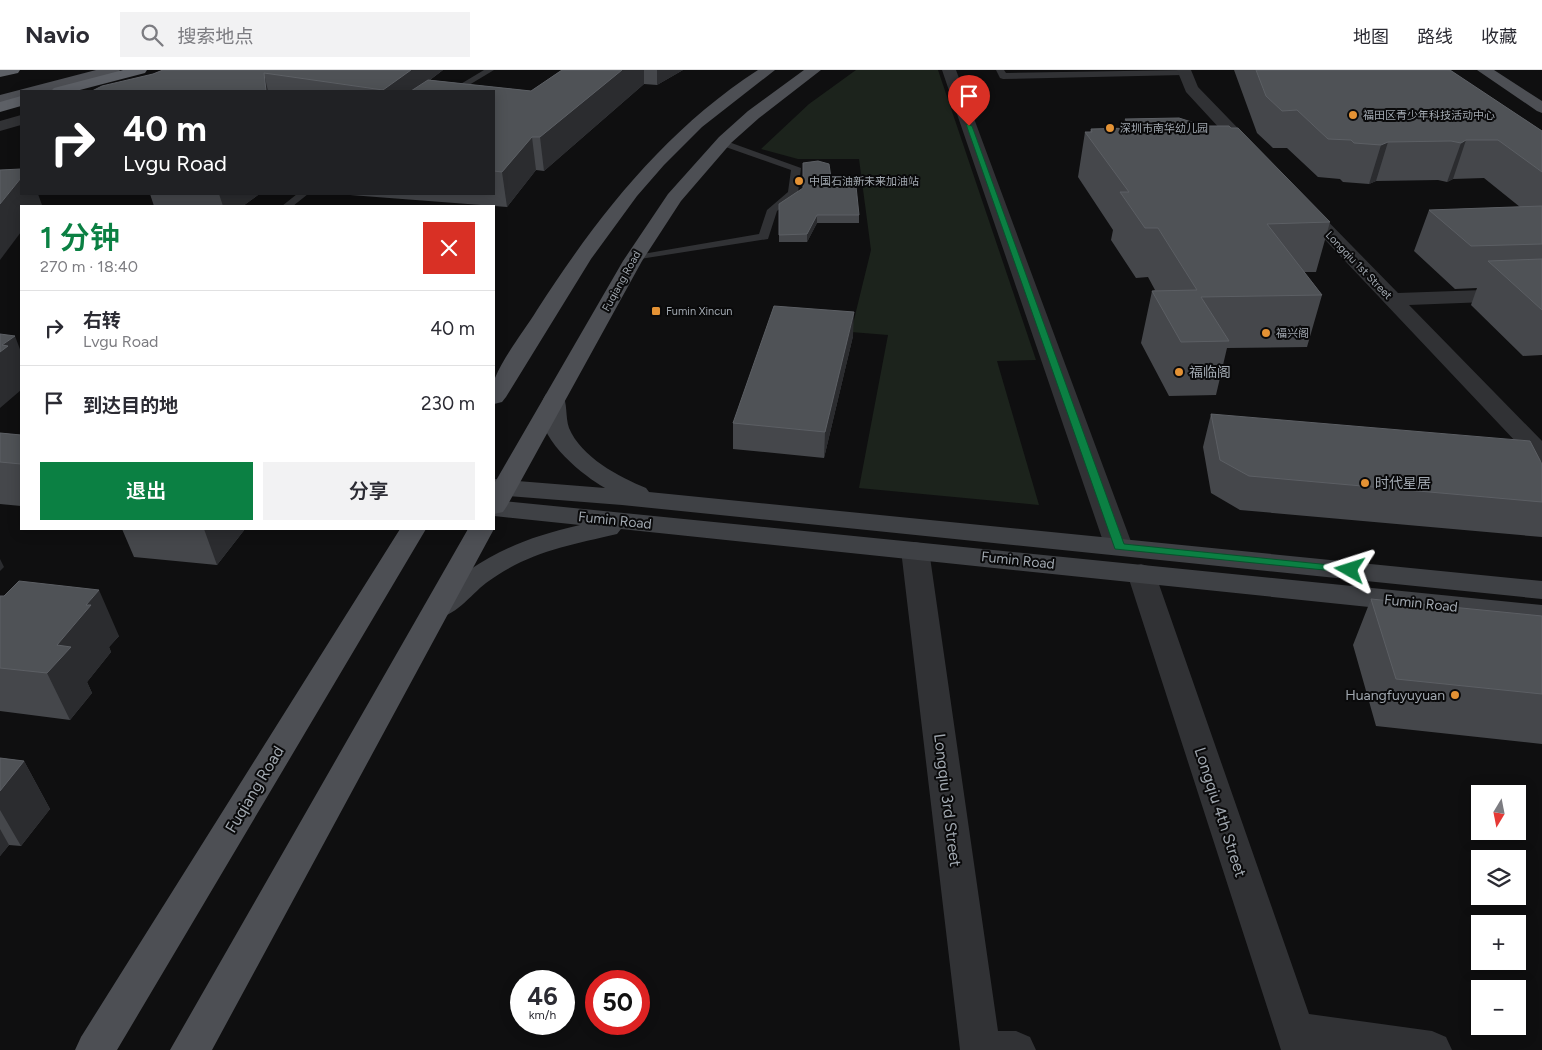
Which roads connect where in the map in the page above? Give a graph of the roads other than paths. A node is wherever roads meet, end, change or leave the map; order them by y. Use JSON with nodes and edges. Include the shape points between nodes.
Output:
{"nodes":[{"id":1,"x":13,"y":70,"type":"edge"},
{"id":2,"x":113,"y":70,"type":"edge"},
{"id":3,"x":140,"y":70,"type":"edge"},
{"id":4,"x":490,"y":70,"type":"edge"},
{"id":5,"x":768,"y":70,"type":"edge"},
{"id":6,"x":814,"y":70,"type":"edge"},
{"id":7,"x":949,"y":70,"type":"edge"},
{"id":8,"x":1000,"y":70,"type":"edge"},
{"id":9,"x":1484,"y":70,"type":"edge"},
{"id":10,"x":1184,"y":71,"type":"edge"},
{"id":11,"x":0,"y":73,"type":"edge"},
{"id":12,"x":36,"y":90,"type":"edge"},
{"id":13,"x":63,"y":90,"type":"edge"},
{"id":14,"x":455,"y":90,"type":"edge"},
{"id":15,"x":20,"y":94,"type":"edge"},
{"id":16,"x":0,"y":100,"type":"edge"},
{"id":17,"x":20,"y":101,"type":"edge"},
{"id":18,"x":0,"y":107,"type":"edge"},
{"id":19,"x":1542,"y":108,"type":"edge"},
{"id":20,"x":20,"y":120,"type":"edge"},
{"id":21,"x":0,"y":126,"type":"edge"},
{"id":22,"x":723,"y":143,"type":"junction"},
{"id":23,"x":1264,"y":166,"type":"edge"},
{"id":24,"x":1291,"y":194,"type":"edge"},
{"id":25,"x":301,"y":195,"type":"edge"},
{"id":26,"x":288,"y":205,"type":"edge"},
{"id":27,"x":631,"y":259,"type":"junction"},
{"id":28,"x":1542,"y":294,"type":"edge"},
{"id":29,"x":1392,"y":298,"type":"junction"},
{"id":30,"x":495,"y":395,"type":"edge"},
{"id":31,"x":554,"y":399,"type":"junction"},
{"id":32,"x":1542,"y":455,"type":"edge"},
{"id":33,"x":496,"y":497,"type":"edge"},
{"id":34,"x":675,"y":503,"type":"junction"},
{"id":35,"x":656,"y":524,"type":"junction"},
{"id":36,"x":411,"y":530,"type":"edge"},
{"id":37,"x":480,"y":530,"type":"edge"},
{"id":38,"x":1119,"y":547,"type":"junction"},
{"id":39,"x":915,"y":550,"type":"junction"},
{"id":40,"x":1141,"y":573,"type":"junction"},
{"id":41,"x":1542,"y":590,"type":"edge"},
{"id":42,"x":432,"y":614,"type":"junction"},
{"id":43,"x":1542,"y":615,"type":"edge"},
{"id":44,"x":1297,"y":1040,"type":"edge"},
{"id":45,"x":95,"y":1050,"type":"edge"},
{"id":46,"x":190,"y":1050,"type":"edge"},
{"id":47,"x":992,"y":1050,"type":"edge"},
{"id":48,"x":1432,"y":1050,"type":"edge"}],
"edges":[{"from":1,"to":11,"type":"highway"},
{"from":2,"to":12,"type":"main road"},
{"from":3,"to":13,"type":"highway"},
{"from":4,"to":14,"type":"lane"},
{"from":5,"to":30,"type":"main road","via":[[709,112],[642,178],[583,257]]},
{"from":6,"to":22,"type":"main road","name":"Fuqiang Road","via":[[756,111]]},
{"from":7,"to":38,"type":"street"},
{"from":8,"to":10,"type":"lane","via":[[1003,76]]},
{"from":9,"to":19,"type":"main road"},
{"from":10,"to":23,"type":"street","via":[[1187,83],[1197,96]]},
{"from":15,"to":16,"type":"main road"},
{"from":17,"to":18,"type":"highway"},
{"from":20,"to":21,"type":"street"},
{"from":22,"to":27,"type":"main road","name":"Fuqiang Road","via":[[687,182]]},
{"from":22,"to":27,"type":"lane","via":[[796,168],[793,193],[772,210],[764,237]]},
{"from":24,"to":29,"type":"street","name":"Longqiu 1st Street"},
{"from":25,"to":26,"type":"lane"},
{"from":27,"to":31,"type":"main road","name":"Fuqiang Road","via":[[615,294]]},
{"from":28,"to":29,"type":"street"},
{"from":29,"to":32,"type":"street","name":"Longqiu 1st Street"},
{"from":31,"to":33,"type":"main road","name":"Fuqiang Road"},
{"from":31,"to":34,"type":"main road","via":[[554,420],[567,444],[585,463],[628,490]]},
{"from":33,"to":34,"type":"main road","name":"Fumin Road"},
{"from":33,"to":35,"type":"main road","name":"Fumin Road"},
{"from":34,"to":38,"type":"main road","name":"Fumin Road"},
{"from":35,"to":39,"type":"main road","name":"Fumin Road"},
{"from":35,"to":42,"type":"main road","via":[[607,528],[534,544],[496,562],[466,582]]},
{"from":36,"to":45,"type":"main road","name":"Fuqiang Road"},
{"from":37,"to":42,"type":"main road"},
{"from":38,"to":41,"type":"main road","name":"Fumin Road"},
{"from":39,"to":40,"type":"main road","name":"Fumin Road"},
{"from":39,"to":47,"type":"street","name":"Longqiu 3rd Street"},
{"from":40,"to":43,"type":"main road","name":"Fumin Road"},
{"from":40,"to":44,"type":"street","name":"Longqiu 4th Street"},
{"from":42,"to":46,"type":"main road"},
{"from":44,"to":48,"type":"street"}]}
